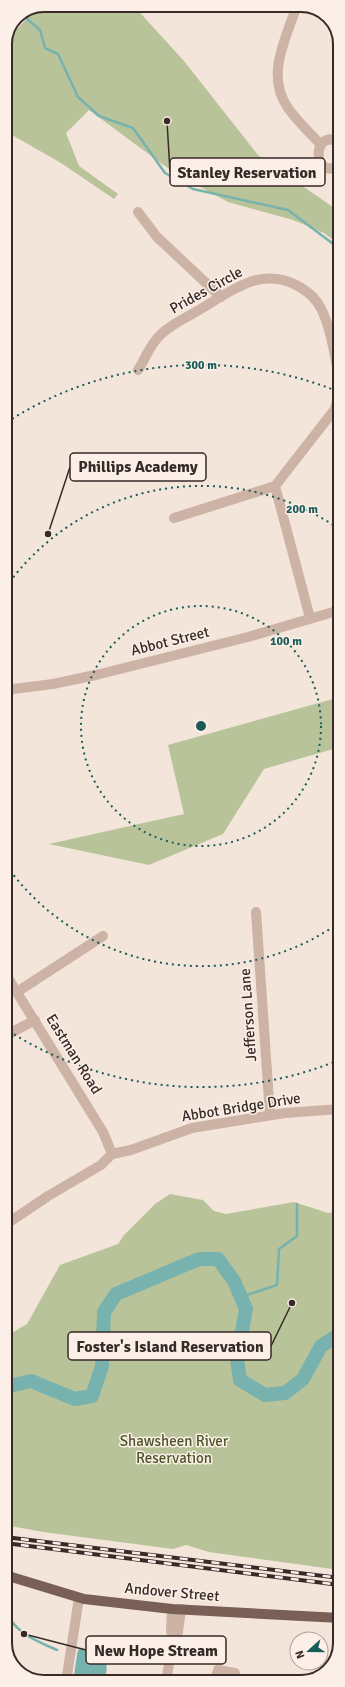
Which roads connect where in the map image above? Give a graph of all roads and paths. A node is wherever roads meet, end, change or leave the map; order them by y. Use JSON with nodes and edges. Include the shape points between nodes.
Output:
{"nodes":[{"id":1,"x":295,"y":12,"type":"edge"},
{"id":2,"x":333,"y":140,"type":"edge"},
{"id":3,"x":321,"y":145,"type":"junction"},
{"id":4,"x":333,"y":168,"type":"edge"},
{"id":5,"x":138,"y":212,"type":"dead end"},
{"id":6,"x":221,"y":297,"type":"junction"},
{"id":7,"x":333,"y":351,"type":"edge"},
{"id":8,"x":138,"y":370,"type":"dead end"},
{"id":9,"x":333,"y":413,"type":"edge"},
{"id":10,"x":275,"y":486,"type":"junction"},
{"id":11,"x":174,"y":518,"type":"dead end"},
{"id":12,"x":333,"y":612,"type":"edge"},
{"id":13,"x":310,"y":618,"type":"junction"},
{"id":14,"x":12,"y":689,"type":"edge"},
{"id":15,"x":256,"y":912,"type":"dead end"},
{"id":16,"x":103,"y":936,"type":"dead end"},
{"id":17,"x":12,"y":984,"type":"edge"},
{"id":18,"x":17,"y":992,"type":"junction"},
{"id":19,"x":34,"y":1020,"type":"junction"},
{"id":20,"x":12,"y":1032,"type":"edge"},
{"id":21,"x":333,"y":1110,"type":"edge"},
{"id":22,"x":270,"y":1115,"type":"junction"},
{"id":23,"x":112,"y":1154,"type":"junction"},
{"id":24,"x":12,"y":1220,"type":"edge"},
{"id":25,"x":12,"y":1577,"type":"edge"},
{"id":26,"x":79,"y":1598,"type":"junction"},
{"id":27,"x":176,"y":1609,"type":"junction"},
{"id":28,"x":333,"y":1618,"type":"edge"},
{"id":29,"x":67,"y":1675,"type":"edge"},
{"id":30,"x":167,"y":1675,"type":"edge"},
{"id":31,"x":216,"y":1675,"type":"edge"},
{"id":32,"x":235,"y":1675,"type":"edge"}],
"edges":[{"from":1,"to":3,"type":"street","via":[[277,65],[277,81],[287,107]]},
{"from":2,"to":3,"type":"street","via":[[328,140]]},
{"from":3,"to":4,"type":"street","via":[[317,154],[320,163]]},
{"from":5,"to":6,"type":"street","via":[[157,237]]},
{"from":6,"to":7,"type":"street","name":"Prides Circle","via":[[247,283],[265,278],[285,280],[304,290],[317,302],[324,313]]},
{"from":6,"to":8,"type":"street","name":"Prides Circle","via":[[166,330],[155,341]]},
{"from":9,"to":10,"type":"street"},
{"from":10,"to":11,"type":"street"},
{"from":10,"to":13,"type":"street"},
{"from":12,"to":13,"type":"street","name":"Abbot Street"},
{"from":13,"to":14,"type":"street","name":"Abbot Street","via":[[207,648],[83,678]]},
{"from":15,"to":22,"type":"street","name":"Jefferson Lane"},
{"from":16,"to":18,"type":"street"},
{"from":17,"to":18,"type":"street","name":"Eastman Road"},
{"from":18,"to":19,"type":"street","name":"Eastman Road"},
{"from":19,"to":20,"type":"street"},
{"from":19,"to":23,"type":"street","name":"Eastman Road","via":[[103,1132]]},
{"from":21,"to":22,"type":"street","name":"Abbot Bridge Drive"},
{"from":22,"to":23,"type":"street","name":"Abbot Bridge Drive","via":[[192,1128],[131,1150]]},
{"from":23,"to":24,"type":"street","name":"Abbot Bridge Drive","via":[[101,1165]]},
{"from":25,"to":26,"type":"main road","name":"Andover Street"},
{"from":26,"to":27,"type":"main road","name":"Andover Street"},
{"from":26,"to":29,"type":"street"},
{"from":27,"to":28,"type":"main road","name":"Andover Street"},
{"from":27,"to":30,"type":"street","via":[[178,1632],[173,1640]]},
{"from":31,"to":32,"type":"street","via":[[218,1670]]}]}
